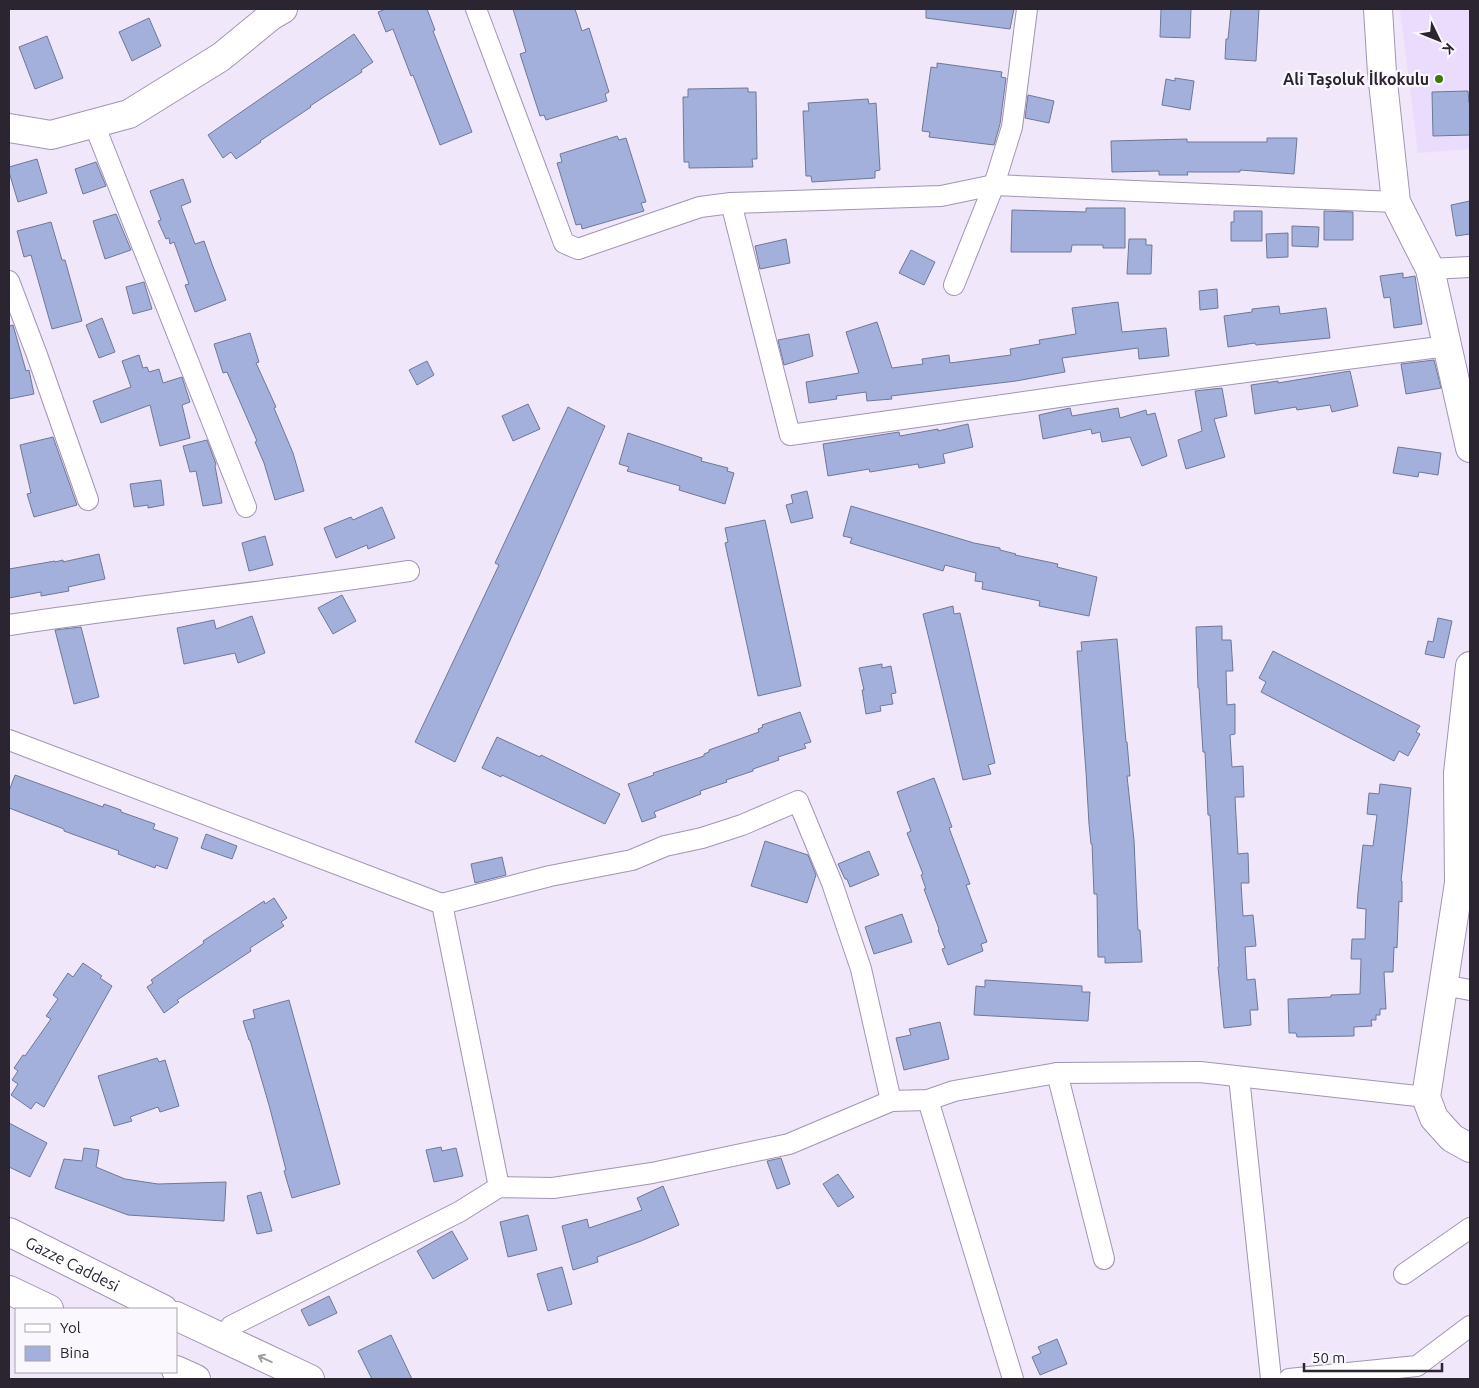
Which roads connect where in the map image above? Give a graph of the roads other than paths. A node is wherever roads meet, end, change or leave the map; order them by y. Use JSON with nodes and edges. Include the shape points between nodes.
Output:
{"nodes":[{"id":1,"x":476,"y":9,"type":"edge"},
{"id":2,"x":1027,"y":9,"type":"edge"},
{"id":3,"x":1378,"y":9,"type":"edge"},
{"id":4,"x":273,"y":11,"type":"edge"},
{"id":5,"x":94,"y":124,"type":"junction"},
{"id":6,"x":9,"y":128,"type":"edge"},
{"id":7,"x":994,"y":185,"type":"junction"},
{"id":8,"x":1396,"y":202,"type":"junction"},
{"id":9,"x":731,"y":203,"type":"junction"},
{"id":10,"x":1470,"y":266,"type":"edge"},
{"id":11,"x":1430,"y":269,"type":"junction"},
{"id":12,"x":9,"y":281,"type":"edge"},
{"id":13,"x":954,"y":285,"type":"dead end"},
{"id":14,"x":1447,"y":346,"type":"junction"},
{"id":15,"x":1470,"y":448,"type":"edge"},
{"id":16,"x":88,"y":500,"type":"dead end"},
{"id":17,"x":246,"y":507,"type":"dead end"},
{"id":18,"x":409,"y":570,"type":"dead end"},
{"id":19,"x":9,"y":625,"type":"edge"},
{"id":20,"x":1470,"y":666,"type":"edge"},
{"id":21,"x":1470,"y":671,"type":"edge"},
{"id":22,"x":9,"y":740,"type":"edge"},
{"id":23,"x":442,"y":904,"type":"junction"},
{"id":24,"x":1443,"y":985,"type":"junction"},
{"id":25,"x":1470,"y":990,"type":"edge"},
{"id":26,"x":1057,"y":1073,"type":"junction"},
{"id":27,"x":1239,"y":1077,"type":"junction"},
{"id":28,"x":1426,"y":1097,"type":"junction"},
{"id":29,"x":928,"y":1100,"type":"junction"},
{"id":30,"x":892,"y":1101,"type":"junction"},
{"id":31,"x":1470,"y":1148,"type":"edge"},
{"id":32,"x":498,"y":1187,"type":"junction"},
{"id":33,"x":1470,"y":1228,"type":"edge"},
{"id":34,"x":9,"y":1232,"type":"edge"},
{"id":35,"x":1104,"y":1259,"type":"dead end"},
{"id":36,"x":1404,"y":1274,"type":"dead end"},
{"id":37,"x":9,"y":1290,"type":"edge"},
{"id":38,"x":47,"y":1308,"type":"edge"},
{"id":39,"x":161,"y":1308,"type":"edge"},
{"id":40,"x":178,"y":1317,"type":"edge"},
{"id":41,"x":1470,"y":1326,"type":"edge"},
{"id":42,"x":222,"y":1339,"type":"junction"},
{"id":43,"x":178,"y":1371,"type":"edge"},
{"id":44,"x":196,"y":1379,"type":"edge"},
{"id":45,"x":310,"y":1379,"type":"edge"},
{"id":46,"x":1013,"y":1379,"type":"edge"},
{"id":47,"x":1271,"y":1379,"type":"edge"},
{"id":48,"x":1290,"y":1379,"type":"edge"}],
"edges":[{"from":1,"to":9,"type":"street","via":[[564,243],[578,249],[700,207]]},
{"from":2,"to":7,"type":"street","via":[[1012,127]]},
{"from":3,"to":8,"type":"street"},
{"from":4,"to":5,"type":"street","via":[[221,57],[129,114]]},
{"from":5,"to":6,"type":"street","via":[[51,135]]},
{"from":5,"to":17,"type":"street"},
{"from":7,"to":8,"type":"street"},
{"from":7,"to":9,"type":"street","via":[[941,196]]},
{"from":7,"to":13,"type":"street"},
{"from":8,"to":11,"type":"street"},
{"from":9,"to":14,"type":"street","via":[[790,435]]},
{"from":10,"to":11,"type":"street"},
{"from":11,"to":14,"type":"street"},
{"from":12,"to":16,"type":"street"},
{"from":14,"to":15,"type":"street"},
{"from":18,"to":19,"type":"street"},
{"from":20,"to":21,"type":"street"},
{"from":21,"to":24,"type":"street","via":[[1458,773],[1460,883]]},
{"from":22,"to":23,"type":"street"},
{"from":23,"to":30,"type":"street","via":[[550,876],[632,860],[665,846],[742,825],[798,801],[832,883],[861,969]]},
{"from":23,"to":32,"type":"street"},
{"from":24,"to":25,"type":"street"},
{"from":24,"to":28,"type":"street"},
{"from":26,"to":27,"type":"street","via":[[1200,1072]]},
{"from":26,"to":29,"type":"street","via":[[954,1091]]},
{"from":26,"to":35,"type":"street"},
{"from":27,"to":28,"type":"street"},
{"from":27,"to":47,"type":"street"},
{"from":28,"to":31,"type":"street","via":[[1434,1118],[1452,1138]]},
{"from":29,"to":30,"type":"street"},
{"from":29,"to":46,"type":"street"},
{"from":30,"to":32,"type":"street","via":[[789,1144],[652,1173],[553,1188]]},
{"from":32,"to":42,"type":"street","via":[[459,1212],[231,1326]]},
{"from":33,"to":36,"type":"street"},
{"from":34,"to":39,"type":"street","name":"Gazze Caddesi"},
{"from":37,"to":38,"type":"street"},
{"from":40,"to":42,"type":"street"},
{"from":41,"to":48,"type":"street","via":[[1417,1366]]},
{"from":45,"to":42,"type":"street","one_way":true},
{"from":43,"to":44,"type":"street"}]}
